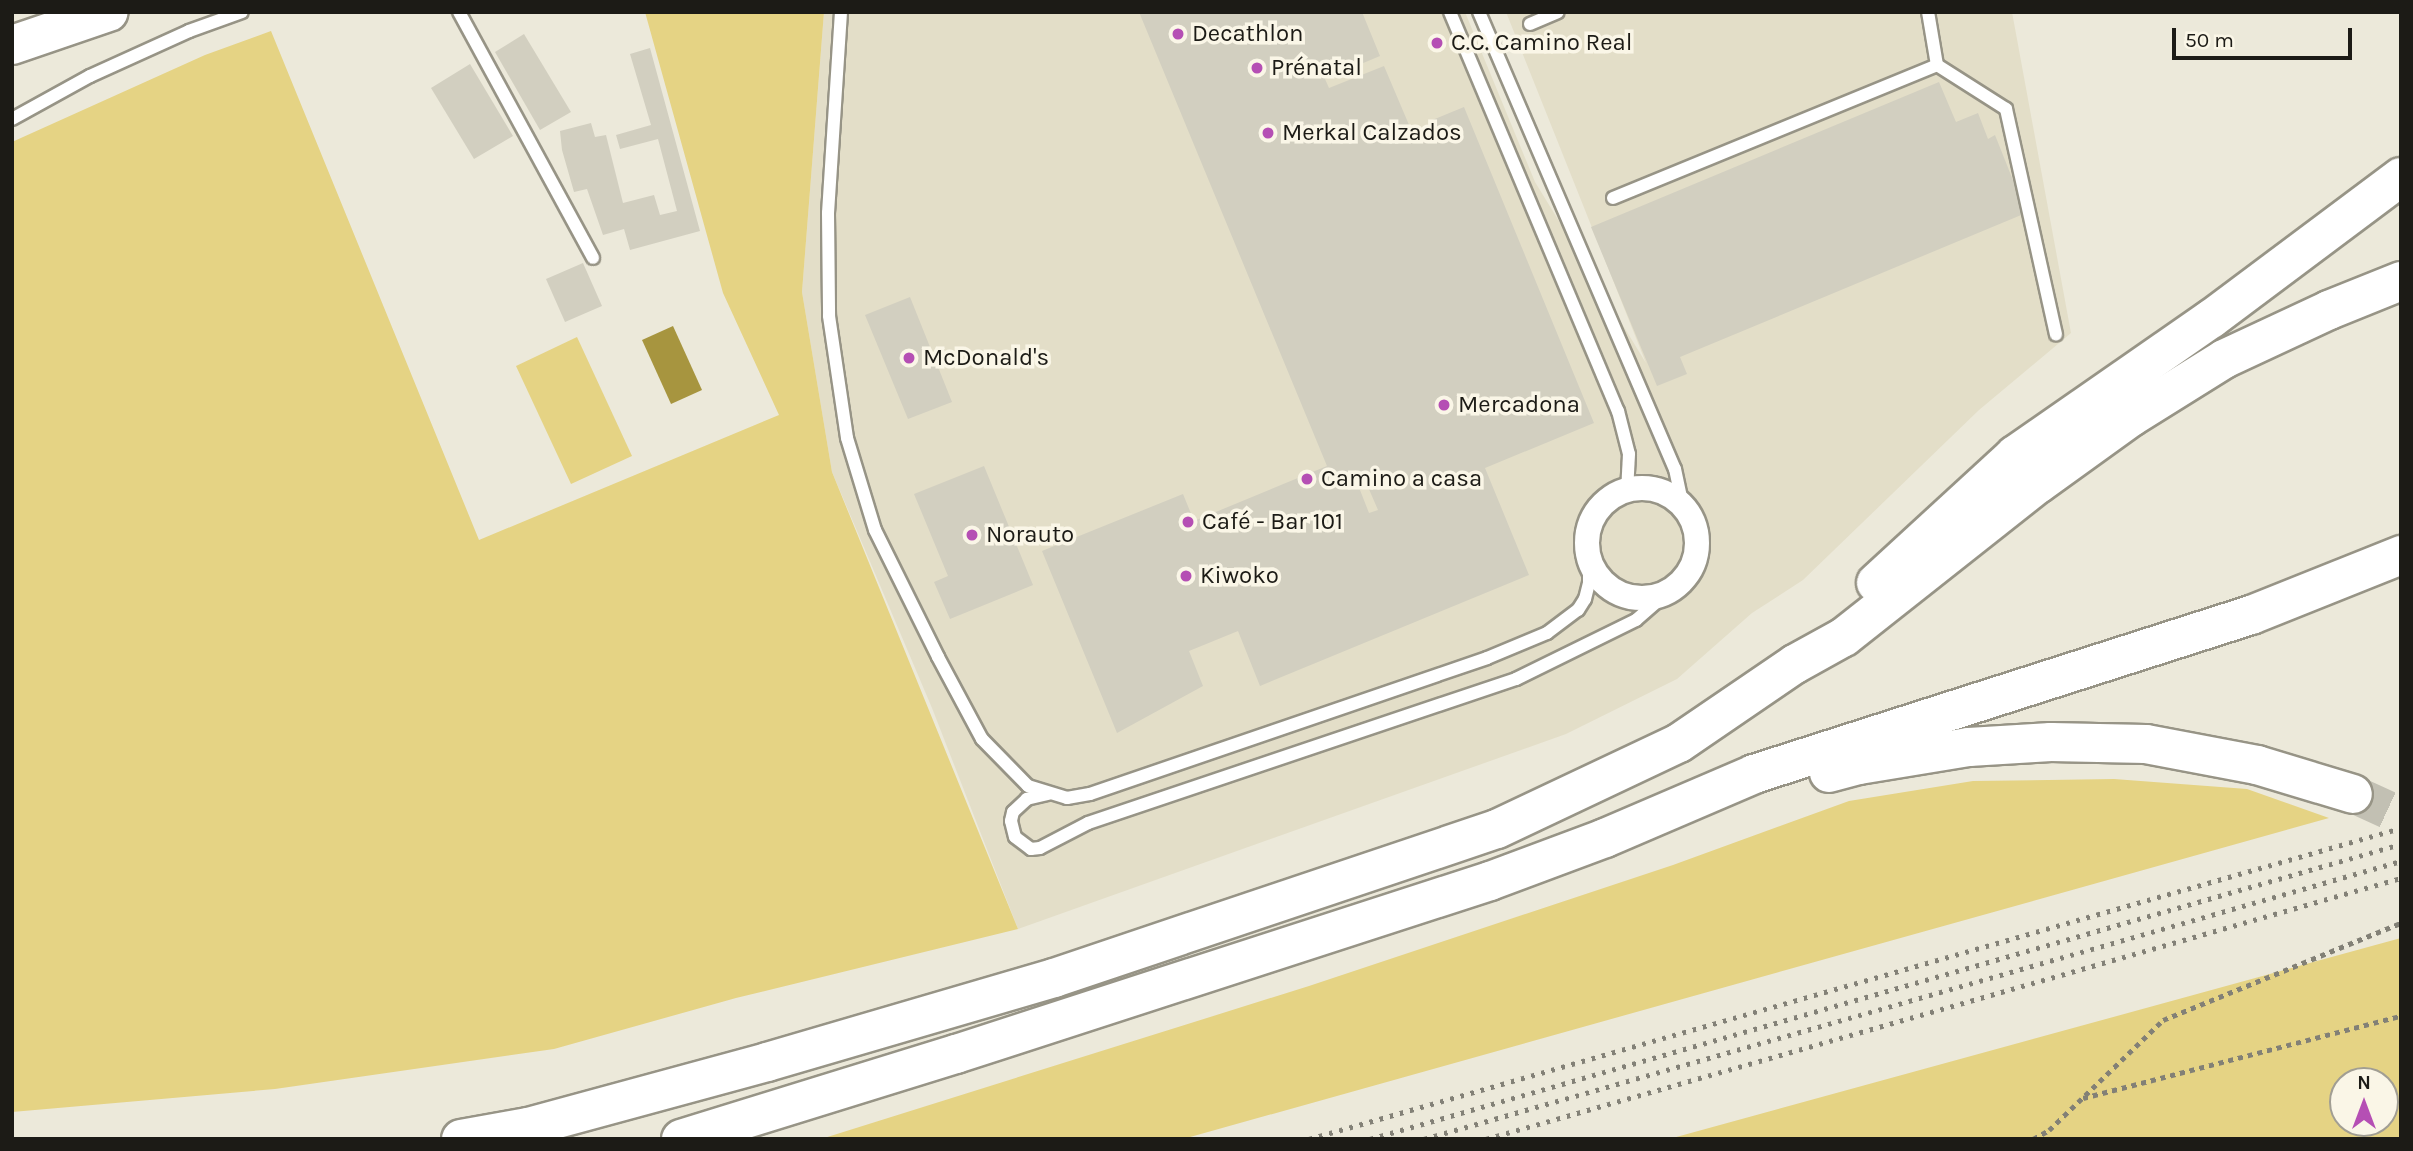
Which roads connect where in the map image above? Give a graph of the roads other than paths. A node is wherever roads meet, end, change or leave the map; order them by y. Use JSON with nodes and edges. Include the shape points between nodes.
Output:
{"nodes":[{"id":1,"x":109,"y":12,"type":"edge"},
{"id":2,"x":242,"y":12,"type":"edge"},
{"id":3,"x":459,"y":12,"type":"edge"},
{"id":4,"x":841,"y":12,"type":"edge"},
{"id":5,"x":1450,"y":12,"type":"edge"},
{"id":6,"x":1479,"y":12,"type":"edge"},
{"id":7,"x":1558,"y":12,"type":"edge"},
{"id":8,"x":1928,"y":12,"type":"edge"},
{"id":9,"x":1530,"y":24,"type":"dead end"},
{"id":10,"x":12,"y":45,"type":"edge"},
{"id":11,"x":1937,"y":65,"type":"junction"},
{"id":12,"x":12,"y":119,"type":"edge"},
{"id":13,"x":2401,"y":177,"type":"edge"},
{"id":14,"x":1613,"y":198,"type":"dead end"},
{"id":15,"x":593,"y":258,"type":"dead end"},
{"id":16,"x":2401,"y":281,"type":"edge"},
{"id":17,"x":2056,"y":335,"type":"dead end"},
{"id":18,"x":1627,"y":490,"type":"junction"},
{"id":19,"x":1683,"y":506,"type":"junction"},
{"id":20,"x":2401,"y":555,"type":"edge"},
{"id":21,"x":1589,"y":560,"type":"junction"},
{"id":22,"x":1668,"y":592,"type":"junction"},
{"id":23,"x":1796,"y":664,"type":"junction"},
{"id":24,"x":1049,"y":794,"type":"junction"},
{"id":25,"x":2353,"y":794,"type":"tunnel mouth"},
{"id":26,"x":1605,"y":838,"type":"junction"},
{"id":27,"x":461,"y":1139,"type":"edge"},
{"id":28,"x":681,"y":1139,"type":"edge"}],
"edges":[{"from":1,"to":10,"type":"highway"},
{"from":2,"to":12,"type":"lane","via":[[90,76]]},
{"from":3,"to":15,"type":"lane"},
{"from":4,"to":24,"type":"lane","via":[[828,273],[830,328],[847,438],[884,551],[982,739],[1028,786]]},
{"from":5,"to":18,"type":"lane","via":[[1618,411],[1629,454]]},
{"from":6,"to":19,"type":"lane","via":[[1675,469]]},
{"from":7,"to":9,"type":"lane"},
{"from":8,"to":11,"type":"lane"},
{"from":11,"to":14,"type":"lane"},
{"from":11,"to":17,"type":"lane","via":[[2006,109]]},
{"from":13,"to":23,"type":"highway","via":[[2211,319],[2015,455],[1834,621]]},
{"from":16,"to":23,"type":"highway","via":[[2224,359],[2131,417],[1844,637]]},
{"from":18,"to":19,"type":"street","via":[[1647,488],[1667,494]]},
{"from":18,"to":21,"type":"street","via":[[1605,504],[1590,525]]},
{"from":19,"to":22,"type":"street","via":[[1697,536],[1697,553],[1692,569]]},
{"from":20,"to":26,"type":"highway","via":[[2251,615],[1754,774]]},
{"from":21,"to":22,"type":"street","via":[[1598,577],[1630,597],[1650,598]]},
{"from":21,"to":24,"type":"lane","via":[[1585,599],[1567,620],[1547,633],[1487,658],[1090,794],[1067,798]]},
{"from":22,"to":24,"type":"lane","via":[[1636,620],[1516,679],[1088,823],[1031,849],[1015,837],[1013,812],[1027,799]]},
{"from":23,"to":27,"type":"highway","via":[[1679,743],[1497,829],[1054,978],[581,1113]]},
{"from":25,"to":26,"type":"highway","via":[[2257,765],[2146,744],[1983,746],[1859,765]]},
{"from":26,"to":28,"type":"highway","via":[[1490,881],[1165,987]]}]}
